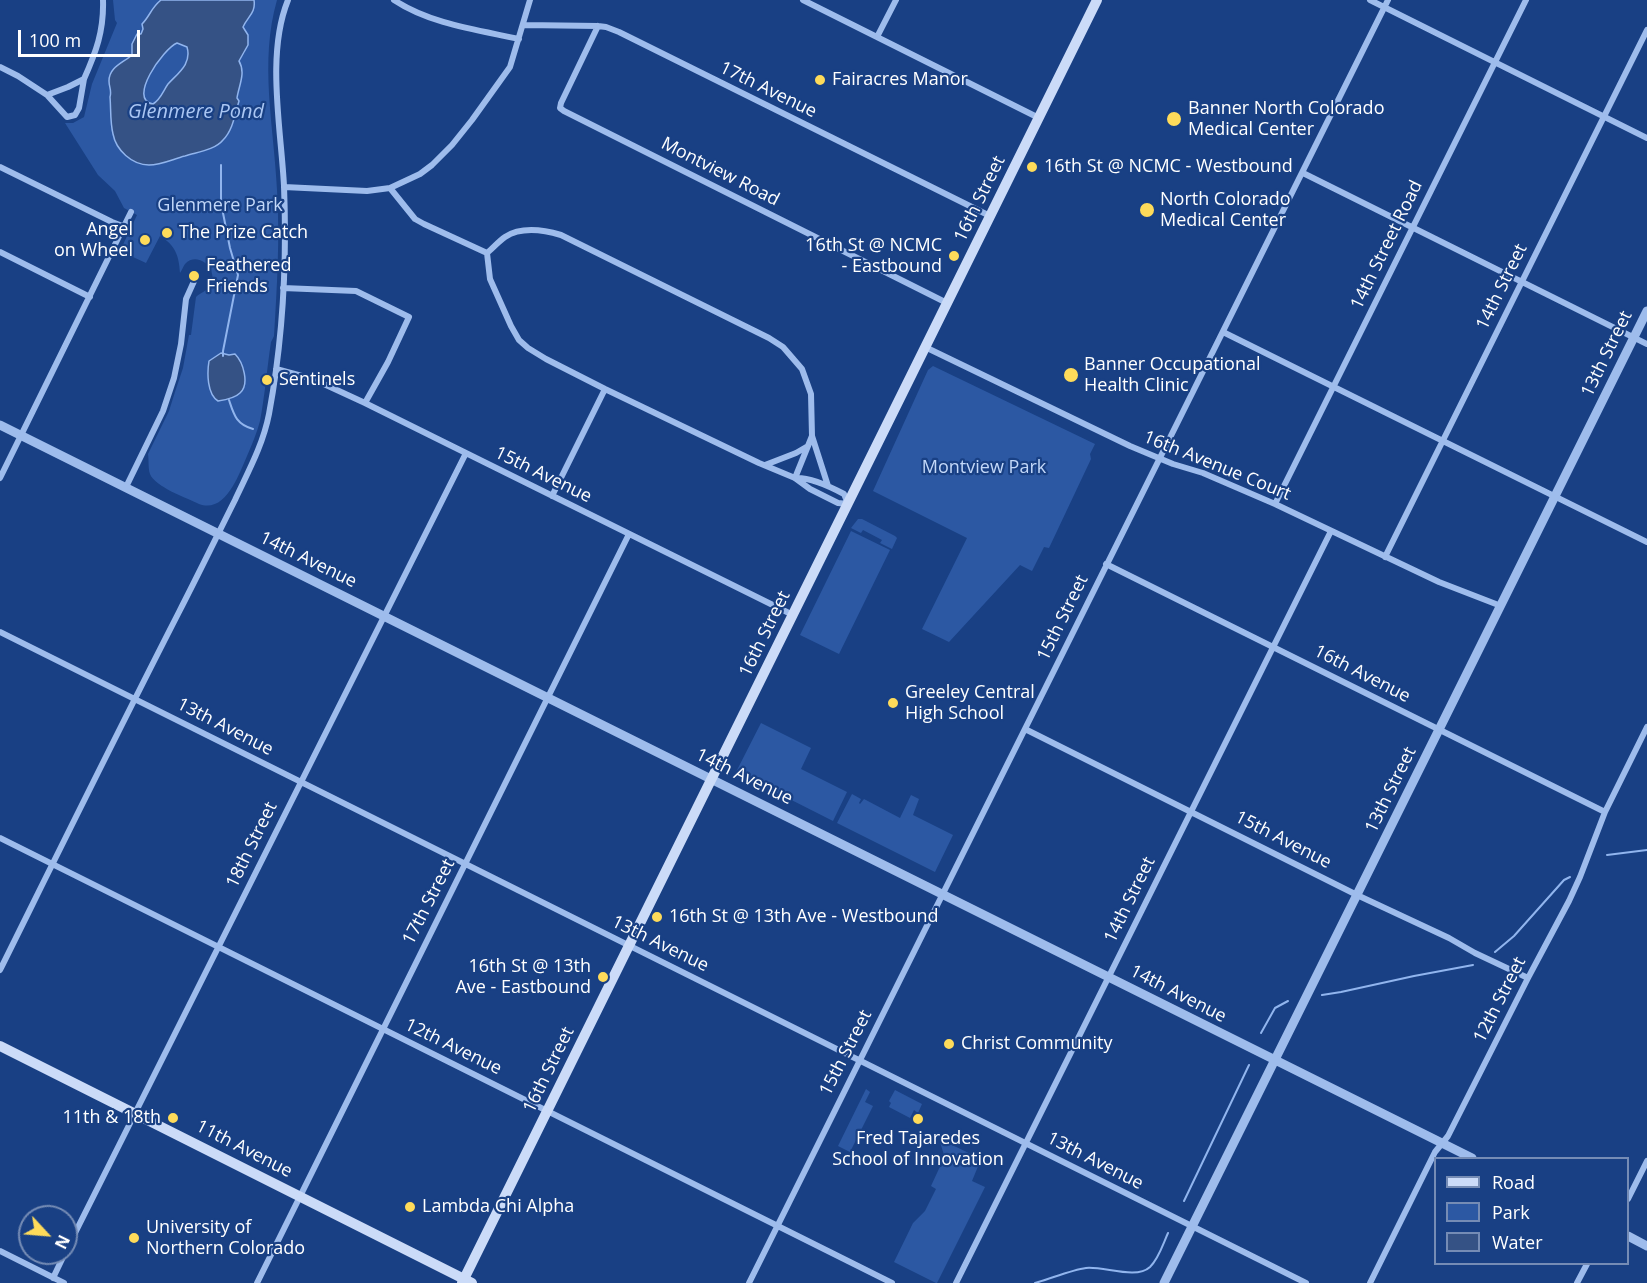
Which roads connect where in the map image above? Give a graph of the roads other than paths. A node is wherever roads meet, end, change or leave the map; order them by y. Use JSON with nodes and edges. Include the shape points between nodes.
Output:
{"nodes":[{"id":1,"x":103,"y":0,"type":"edge"},
{"id":2,"x":288,"y":0,"type":"edge"},
{"id":3,"x":394,"y":0,"type":"edge"},
{"id":4,"x":530,"y":0,"type":"edge"},
{"id":5,"x":803,"y":0,"type":"edge"},
{"id":6,"x":896,"y":0,"type":"edge"},
{"id":7,"x":1097,"y":0,"type":"edge"},
{"id":8,"x":1370,"y":0,"type":"edge"},
{"id":9,"x":1389,"y":0,"type":"edge"},
{"id":10,"x":1526,"y":0,"type":"edge"},
{"id":11,"x":1385,"y":8,"type":"junction"},
{"id":12,"x":524,"y":25,"type":"junction"},
{"id":13,"x":598,"y":26,"type":"junction"},
{"id":14,"x":1647,"y":30,"type":"edge"},
{"id":15,"x":877,"y":37,"type":"junction"},
{"id":16,"x":519,"y":39,"type":"junction"},
{"id":17,"x":1495,"y":62,"type":"junction"},
{"id":18,"x":0,"y":67,"type":"edge"},
{"id":19,"x":84,"y":79,"type":"junction"},
{"id":20,"x":47,"y":95,"type":"junction"},
{"id":21,"x":1605,"y":116,"type":"junction"},
{"id":22,"x":1039,"y":118,"type":"junction"},
{"id":23,"x":1647,"y":138,"type":"edge"},
{"id":24,"x":0,"y":167,"type":"edge"},
{"id":25,"x":1303,"y":173,"type":"junction"},
{"id":26,"x":284,"y":187,"type":"junction"},
{"id":27,"x":390,"y":188,"type":"junction"},
{"id":28,"x":131,"y":212,"type":"dead end"},
{"id":29,"x":990,"y":216,"type":"junction"},
{"id":30,"x":125,"y":227,"type":"junction"},
{"id":31,"x":1413,"y":228,"type":"junction"},
{"id":32,"x":0,"y":252,"type":"edge"},
{"id":33,"x":488,"y":253,"type":"junction"},
{"id":34,"x":195,"y":279,"type":"dead end"},
{"id":35,"x":1522,"y":282,"type":"junction"},
{"id":36,"x":283,"y":288,"type":"junction"},
{"id":37,"x":90,"y":297,"type":"junction"},
{"id":38,"x":947,"y":303,"type":"junction"},
{"id":39,"x":1647,"y":311,"type":"edge"},
{"id":40,"x":1224,"y":332,"type":"junction"},
{"id":41,"x":1634,"y":338,"type":"junction"},
{"id":42,"x":1647,"y":344,"type":"edge"},
{"id":43,"x":925,"y":347,"type":"junction"},
{"id":44,"x":276,"y":369,"type":"junction"},
{"id":45,"x":1334,"y":386,"type":"junction"},
{"id":46,"x":605,"y":389,"type":"junction"},
{"id":47,"x":365,"y":404,"type":"junction"},
{"id":48,"x":0,"y":425,"type":"edge"},
{"id":49,"x":21,"y":435,"type":"junction"},
{"id":50,"x":812,"y":436,"type":"junction"},
{"id":51,"x":1443,"y":440,"type":"junction"},
{"id":52,"x":808,"y":446,"type":"junction"},
{"id":53,"x":466,"y":453,"type":"junction"},
{"id":54,"x":1159,"y":458,"type":"junction"},
{"id":55,"x":764,"y":465,"type":"junction"},
{"id":56,"x":0,"y":478,"type":"edge"},
{"id":57,"x":795,"y":478,"type":"junction"},
{"id":58,"x":828,"y":486,"type":"junction"},
{"id":59,"x":126,"y":487,"type":"junction"},
{"id":60,"x":552,"y":496,"type":"junction"},
{"id":61,"x":1555,"y":496,"type":"junction"},
{"id":62,"x":848,"y":504,"type":"junction"},
{"id":63,"x":1275,"y":504,"type":"junction"},
{"id":64,"x":1331,"y":531,"type":"junction"},
{"id":65,"x":218,"y":534,"type":"junction"},
{"id":66,"x":629,"y":534,"type":"junction"},
{"id":67,"x":1647,"y":542,"type":"edge"},
{"id":68,"x":1385,"y":557,"type":"junction"},
{"id":69,"x":1106,"y":564,"type":"junction"},
{"id":70,"x":1501,"y":606,"type":"junction"},
{"id":71,"x":793,"y":615,"type":"junction"},
{"id":72,"x":383,"y":616,"type":"junction"},
{"id":73,"x":0,"y":632,"type":"edge"},
{"id":74,"x":1273,"y":646,"type":"junction"},
{"id":75,"x":548,"y":698,"type":"junction"},
{"id":76,"x":135,"y":699,"type":"junction"},
{"id":77,"x":1647,"y":727,"type":"edge"},
{"id":78,"x":1025,"y":729,"type":"junction"},
{"id":79,"x":1439,"y":729,"type":"junction"},
{"id":80,"x":712,"y":779,"type":"junction"},
{"id":81,"x":300,"y":782,"type":"junction"},
{"id":82,"x":1191,"y":811,"type":"junction"},
{"id":83,"x":1605,"y":812,"type":"junction"},
{"id":84,"x":0,"y":838,"type":"edge"},
{"id":85,"x":465,"y":864,"type":"junction"},
{"id":86,"x":53,"y":865,"type":"junction"},
{"id":87,"x":942,"y":894,"type":"junction"},
{"id":88,"x":1357,"y":895,"type":"junction"},
{"id":89,"x":629,"y":945,"type":"junction"},
{"id":90,"x":218,"y":947,"type":"junction"},
{"id":91,"x":0,"y":970,"type":"edge"},
{"id":92,"x":1108,"y":977,"type":"junction"},
{"id":93,"x":1527,"y":978,"type":"junction"},
{"id":94,"x":382,"y":1029,"type":"junction"},
{"id":95,"x":0,"y":1046,"type":"edge"},
{"id":96,"x":859,"y":1060,"type":"junction"},
{"id":97,"x":1274,"y":1060,"type":"junction"},
{"id":98,"x":547,"y":1111,"type":"junction"},
{"id":99,"x":135,"y":1114,"type":"junction"},
{"id":100,"x":1026,"y":1143,"type":"junction"},
{"id":101,"x":1441,"y":1143,"type":"junction"},
{"id":102,"x":1470,"y":1157,"type":"edge"},
{"id":103,"x":1647,"y":1161,"type":"edge"},
{"id":104,"x":301,"y":1196,"type":"junction"},
{"id":105,"x":1629,"y":1197,"type":"edge"},
{"id":106,"x":777,"y":1226,"type":"junction"},
{"id":107,"x":1192,"y":1226,"type":"junction"},
{"id":108,"x":78,"y":1228,"type":"edge"},
{"id":109,"x":1629,"y":1237,"type":"edge"},
{"id":110,"x":1647,"y":1246,"type":"edge"},
{"id":111,"x":0,"y":1251,"type":"edge"},
{"id":112,"x":60,"y":1265,"type":"edge"},
{"id":113,"x":1586,"y":1265,"type":"edge"},
{"id":114,"x":53,"y":1278,"type":"junction"},
{"id":115,"x":466,"y":1282,"type":"edge"},
{"id":116,"x":64,"y":1283,"type":"edge"},
{"id":117,"x":257,"y":1283,"type":"edge"},
{"id":118,"x":749,"y":1283,"type":"edge"},
{"id":119,"x":892,"y":1283,"type":"edge"},
{"id":120,"x":956,"y":1283,"type":"edge"},
{"id":121,"x":1164,"y":1283,"type":"edge"},
{"id":122,"x":1306,"y":1283,"type":"edge"},
{"id":123,"x":1370,"y":1283,"type":"edge"},
{"id":124,"x":1577,"y":1283,"type":"edge"}],
"edges":[{"from":1,"to":19,"type":"street","via":[[102,32]]},
{"from":2,"to":26,"type":"street","via":[[278,41],[277,66]]},
{"from":3,"to":16,"type":"street","via":[[424,15]]},
{"from":4,"to":12,"type":"street"},
{"from":5,"to":15,"type":"street"},
{"from":6,"to":15,"type":"street"},
{"from":7,"to":22,"type":"main road","name":"16th Street"},
{"from":8,"to":11,"type":"street"},
{"from":9,"to":11,"type":"street","name":"15th Street"},
{"from":10,"to":17,"type":"street","name":"14th Street Road"},
{"from":11,"to":17,"type":"street"},
{"from":11,"to":25,"type":"street","name":"15th Street"},
{"from":12,"to":13,"type":"street","name":"17th Avenue"},
{"from":12,"to":16,"type":"street"},
{"from":13,"to":29,"type":"street","name":"17th Avenue","via":[[619,32]]},
{"from":13,"to":38,"type":"street","name":"Montview Road","via":[[560,108]]},
{"from":14,"to":21,"type":"street","name":"14th Street"},
{"from":15,"to":22,"type":"street"},
{"from":16,"to":27,"type":"street","via":[[505,75],[452,145],[420,174]]},
{"from":17,"to":21,"type":"street"},
{"from":17,"to":31,"type":"street","name":"14th Street Road"},
{"from":18,"to":20,"type":"street"},
{"from":19,"to":20,"type":"street"},
{"from":19,"to":20,"type":"street","via":[[75,115],[68,117]]},
{"from":21,"to":23,"type":"street"},
{"from":21,"to":35,"type":"street","name":"14th Street"},
{"from":22,"to":29,"type":"main road","name":"16th Street"},
{"from":24,"to":30,"type":"street"},
{"from":25,"to":31,"type":"street"},
{"from":25,"to":40,"type":"street","name":"15th Street"},
{"from":26,"to":27,"type":"street","via":[[367,191]]},
{"from":26,"to":36,"type":"street"},
{"from":27,"to":33,"type":"street","via":[[415,219]]},
{"from":28,"to":30,"type":"street"},
{"from":29,"to":38,"type":"main road","name":"16th Street"},
{"from":30,"to":37,"type":"street"},
{"from":31,"to":35,"type":"street"},
{"from":31,"to":45,"type":"street","name":"14th Street Road"},
{"from":32,"to":37,"type":"street"},
{"from":33,"to":46,"type":"street","via":[[490,279],[519,340],[546,359]]},
{"from":33,"to":50,"type":"street","via":[[506,236],[517,232],[536,229],[561,235],[769,338],[783,346],[802,369],[811,394]]},
{"from":34,"to":59,"type":"street","via":[[186,299],[181,344],[163,411]]},
{"from":35,"to":41,"type":"street"},
{"from":35,"to":51,"type":"street","name":"14th Street"},
{"from":36,"to":44,"type":"street"},
{"from":36,"to":47,"type":"street","via":[[356,291],[410,317]]},
{"from":37,"to":49,"type":"street"},
{"from":38,"to":43,"type":"main road","name":"16th Street"},
{"from":39,"to":41,"type":"street","name":"13th Street"},
{"from":40,"to":45,"type":"street"},
{"from":40,"to":54,"type":"street","name":"15th Street"},
{"from":41,"to":42,"type":"street"},
{"from":41,"to":61,"type":"street","name":"13th Street"},
{"from":43,"to":54,"type":"street","name":"16th Avenue Court"},
{"from":43,"to":62,"type":"main road","name":"16th Street"},
{"from":44,"to":47,"type":"street","name":"15th Avenue","via":[[313,379]]},
{"from":44,"to":65,"type":"street","via":[[262,440]]},
{"from":45,"to":51,"type":"street"},
{"from":45,"to":63,"type":"street","name":"14th Street Road"},
{"from":46,"to":55,"type":"street"},
{"from":46,"to":60,"type":"street"},
{"from":47,"to":53,"type":"street","name":"15th Avenue"},
{"from":48,"to":49,"type":"street","name":"14th Avenue"},
{"from":49,"to":56,"type":"street"},
{"from":49,"to":59,"type":"street","name":"14th Avenue"},
{"from":50,"to":52,"type":"street"},
{"from":50,"to":58,"type":"street"},
{"from":51,"to":61,"type":"street"},
{"from":51,"to":68,"type":"street","name":"14th Street"},
{"from":52,"to":55,"type":"street"},
{"from":52,"to":57,"type":"street"},
{"from":53,"to":60,"type":"street","name":"15th Avenue"},
{"from":53,"to":72,"type":"street","name":"18th Street"},
{"from":54,"to":63,"type":"street","name":"16th Avenue Court"},
{"from":54,"to":69,"type":"street","name":"15th Street"},
{"from":55,"to":57,"type":"street"},
{"from":57,"to":58,"type":"street"},
{"from":57,"to":62,"type":"street","via":[[838,503]]},
{"from":58,"to":62,"type":"street","via":[[844,494]]},
{"from":59,"to":65,"type":"street","name":"14th Avenue"},
{"from":60,"to":66,"type":"street","name":"15th Avenue"},
{"from":61,"to":67,"type":"street"},
{"from":61,"to":70,"type":"street","name":"13th Street"},
{"from":62,"to":71,"type":"main road","name":"16th Street"},
{"from":63,"to":64,"type":"street","name":"16th Avenue Court"},
{"from":64,"to":68,"type":"street","name":"16th Avenue Court"},
{"from":64,"to":74,"type":"street","name":"14th Street"},
{"from":65,"to":72,"type":"street","name":"14th Avenue"},
{"from":65,"to":76,"type":"street"},
{"from":66,"to":71,"type":"street","name":"15th Avenue"},
{"from":66,"to":75,"type":"street","name":"17th Street"},
{"from":68,"to":70,"type":"street","name":"16th Avenue Court"},
{"from":69,"to":74,"type":"street","name":"16th Avenue"},
{"from":69,"to":78,"type":"street","name":"15th Street"},
{"from":70,"to":79,"type":"street","name":"13th Street"},
{"from":71,"to":80,"type":"main road","name":"16th Street"},
{"from":72,"to":75,"type":"street","name":"14th Avenue"},
{"from":72,"to":81,"type":"street","name":"18th Street"},
{"from":73,"to":76,"type":"street","name":"13th Avenue"},
{"from":74,"to":79,"type":"street","name":"16th Avenue"},
{"from":74,"to":82,"type":"street","name":"14th Street"},
{"from":75,"to":80,"type":"street","name":"14th Avenue"},
{"from":75,"to":85,"type":"street","name":"17th Street"},
{"from":76,"to":81,"type":"street","name":"13th Avenue"},
{"from":76,"to":86,"type":"street"},
{"from":77,"to":83,"type":"street","name":"12th Street"},
{"from":78,"to":82,"type":"street","name":"15th Avenue"},
{"from":78,"to":87,"type":"street","name":"15th Street"},
{"from":79,"to":83,"type":"street","name":"16th Avenue"},
{"from":79,"to":88,"type":"street","name":"13th Street"},
{"from":80,"to":87,"type":"street","name":"14th Avenue"},
{"from":80,"to":89,"type":"main road","name":"16th Street"},
{"from":81,"to":85,"type":"street","name":"13th Avenue"},
{"from":81,"to":90,"type":"street","name":"18th Street"},
{"from":82,"to":88,"type":"street","name":"15th Avenue"},
{"from":82,"to":92,"type":"street","name":"14th Street"},
{"from":83,"to":93,"type":"street","name":"12th Street","via":[[1580,877]]},
{"from":84,"to":86,"type":"street","name":"12th Avenue"},
{"from":85,"to":89,"type":"street","name":"13th Avenue"},
{"from":85,"to":94,"type":"street","name":"17th Street"},
{"from":86,"to":90,"type":"street","name":"12th Avenue"},
{"from":86,"to":91,"type":"street"},
{"from":87,"to":92,"type":"street","name":"14th Avenue"},
{"from":87,"to":96,"type":"street","name":"15th Street"},
{"from":88,"to":93,"type":"street","name":"15th Avenue"},
{"from":88,"to":97,"type":"street","name":"13th Street"},
{"from":89,"to":96,"type":"street","name":"13th Avenue"},
{"from":89,"to":98,"type":"main road","name":"16th Street"},
{"from":90,"to":94,"type":"street","name":"12th Avenue"},
{"from":90,"to":99,"type":"street","name":"18th Street"},
{"from":92,"to":97,"type":"street","name":"14th Avenue"},
{"from":92,"to":100,"type":"street","name":"14th Street"},
{"from":93,"to":101,"type":"street","name":"12th Street","via":[[1452,1129]]},
{"from":94,"to":98,"type":"street","name":"12th Avenue"},
{"from":94,"to":104,"type":"street","name":"17th Street"},
{"from":95,"to":99,"type":"main road","name":"11th Avenue"},
{"from":96,"to":100,"type":"street","name":"13th Avenue"},
{"from":96,"to":106,"type":"street","name":"15th Street"},
{"from":97,"to":101,"type":"street","name":"14th Avenue"},
{"from":97,"to":107,"type":"street","name":"13th Street"},
{"from":98,"to":106,"type":"street","name":"12th Avenue"},
{"from":98,"to":115,"type":"main road","name":"16th Street"},
{"from":99,"to":104,"type":"main road","name":"11th Avenue"},
{"from":99,"to":108,"type":"street","name":"18th Street"},
{"from":100,"to":107,"type":"street","name":"13th Avenue"},
{"from":100,"to":120,"type":"street","name":"14th Street"},
{"from":101,"to":102,"type":"street","name":"14th Avenue"},
{"from":101,"to":123,"type":"street","name":"12th Street"},
{"from":103,"to":105,"type":"street"},
{"from":104,"to":115,"type":"main road","name":"11th Avenue"},
{"from":104,"to":117,"type":"street","name":"17th Street"},
{"from":106,"to":118,"type":"street","name":"15th Street"},
{"from":106,"to":119,"type":"street","name":"12th Avenue"},
{"from":107,"to":121,"type":"street","name":"13th Street"},
{"from":107,"to":122,"type":"street","name":"13th Avenue"},
{"from":109,"to":110,"type":"street"},
{"from":111,"to":114,"type":"street"},
{"from":112,"to":114,"type":"street","name":"18th Street"},
{"from":113,"to":124,"type":"street"},
{"from":114,"to":116,"type":"street"}]}
